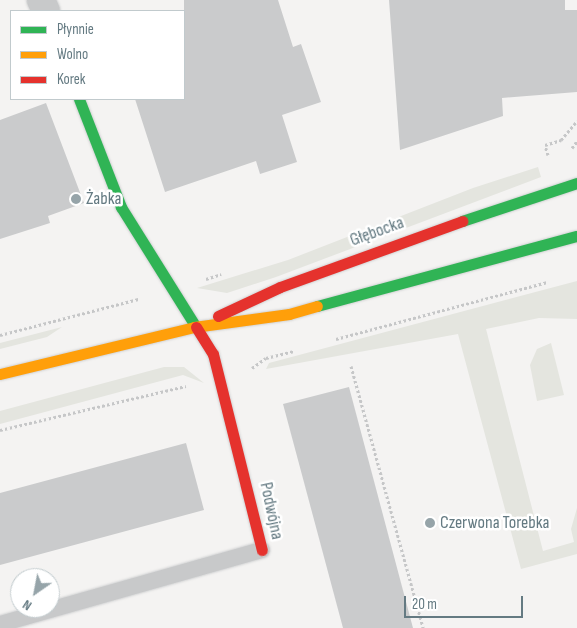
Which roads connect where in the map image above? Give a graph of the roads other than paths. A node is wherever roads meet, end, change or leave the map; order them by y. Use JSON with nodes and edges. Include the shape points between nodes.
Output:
{"nodes":[{"id":1,"x":79,"y":100,"type":"edge"},
{"id":2,"x":577,"y":183,"type":"edge"},
{"id":3,"x":577,"y":236,"type":"edge"},
{"id":4,"x":194,"y":327,"type":"junction"},
{"id":5,"x":0,"y":374,"type":"edge"},
{"id":6,"x":262,"y":550,"type":"joint"},
{"id":7,"x":0,"y":624,"type":"edge"}],
"edges":[{"from":1,"to":4,"type":"street","name":"Podwójna","via":[[121,207]]},
{"from":2,"to":4,"type":"street","name":"Głębocka","via":[[499,206],[280,287]]},
{"from":3,"to":4,"type":"street","name":"Głębocka","via":[[289,314]]},
{"from":4,"to":5,"type":"street","name":"Głębocka"},
{"from":4,"to":6,"type":"street","name":"Podwójna","via":[[213,354],[224,390]]},
{"from":6,"to":7,"type":"lane","name":"Podwójna"}]}
